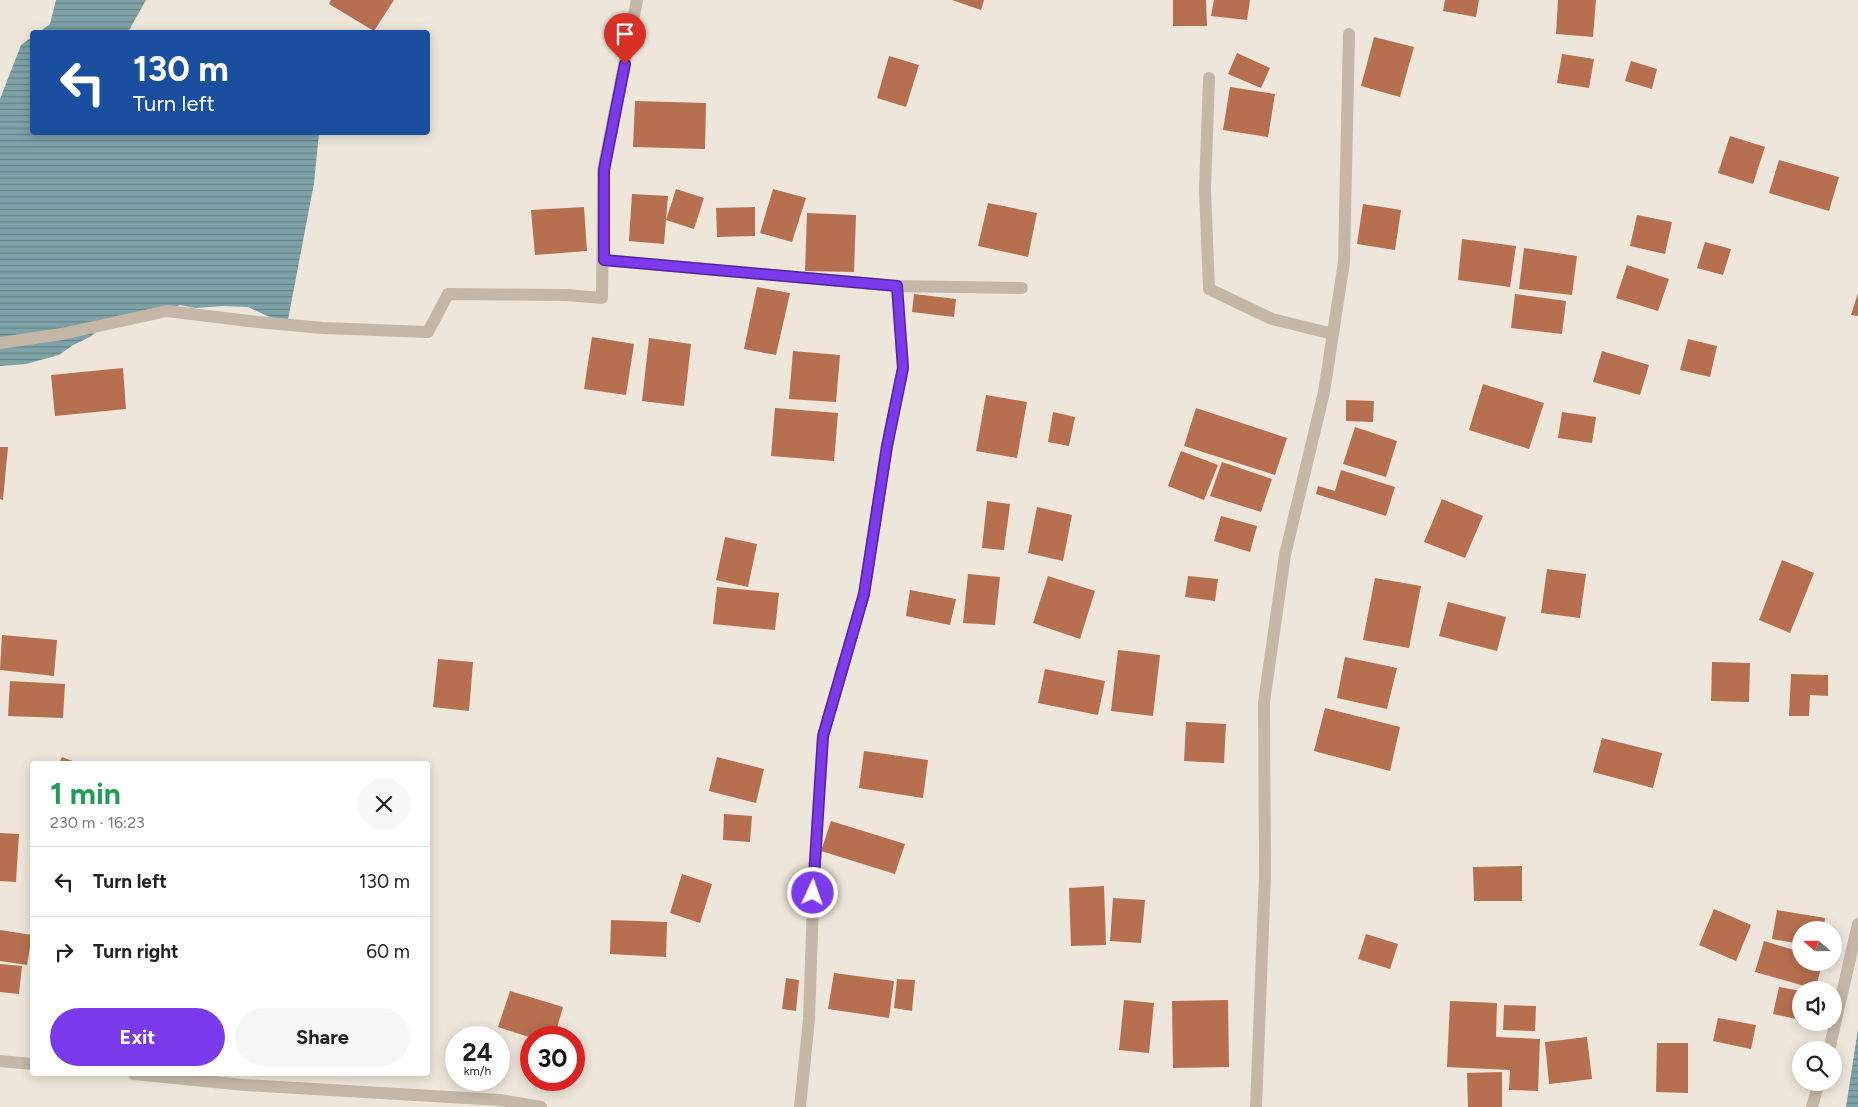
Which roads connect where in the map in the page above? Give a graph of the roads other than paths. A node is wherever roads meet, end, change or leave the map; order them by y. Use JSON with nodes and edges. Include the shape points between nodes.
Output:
{"nodes":[{"id":1,"x":637,"y":0,"type":"edge"},
{"id":2,"x":1348,"y":34,"type":"dead end"},
{"id":3,"x":1209,"y":78,"type":"dead end"},
{"id":4,"x":604,"y":260,"type":"junction"},
{"id":5,"x":897,"y":286,"type":"junction"},
{"id":6,"x":1022,"y":288,"type":"dead end"},
{"id":7,"x":1333,"y":334,"type":"junction"},
{"id":8,"x":0,"y":343,"type":"edge"},
{"id":9,"x":1858,"y":924,"type":"edge"},
{"id":10,"x":1831,"y":1041,"type":"edge"},
{"id":11,"x":0,"y":1061,"type":"edge"},
{"id":12,"x":30,"y":1064,"type":"edge"},
{"id":13,"x":156,"y":1076,"type":"edge"},
{"id":14,"x":1816,"y":1091,"type":"edge"},
{"id":15,"x":542,"y":1107,"type":"edge"},
{"id":16,"x":800,"y":1107,"type":"edge"},
{"id":17,"x":1256,"y":1107,"type":"edge"},
{"id":18,"x":1812,"y":1107,"type":"edge"}],
"edges":[{"from":1,"to":4,"type":"street","via":[[604,170]]},
{"from":2,"to":7,"type":"street","via":[[1344,262]]},
{"from":3,"to":7,"type":"street","via":[[1205,190],[1209,289],[1272,319]]},
{"from":4,"to":5,"type":"street"},
{"from":4,"to":8,"type":"street","via":[[602,298],[448,294],[428,332],[323,328],[167,311],[62,334]]},
{"from":5,"to":6,"type":"street"},
{"from":5,"to":16,"type":"street","via":[[903,368],[887,446],[864,594],[823,736],[809,1019]]},
{"from":7,"to":17,"type":"street","via":[[1324,392],[1285,555],[1264,702],[1265,876]]},
{"from":9,"to":10,"type":"street"},
{"from":11,"to":12,"type":"street"},
{"from":13,"to":15,"type":"street","via":[[500,1100]]},
{"from":14,"to":18,"type":"street"}]}
